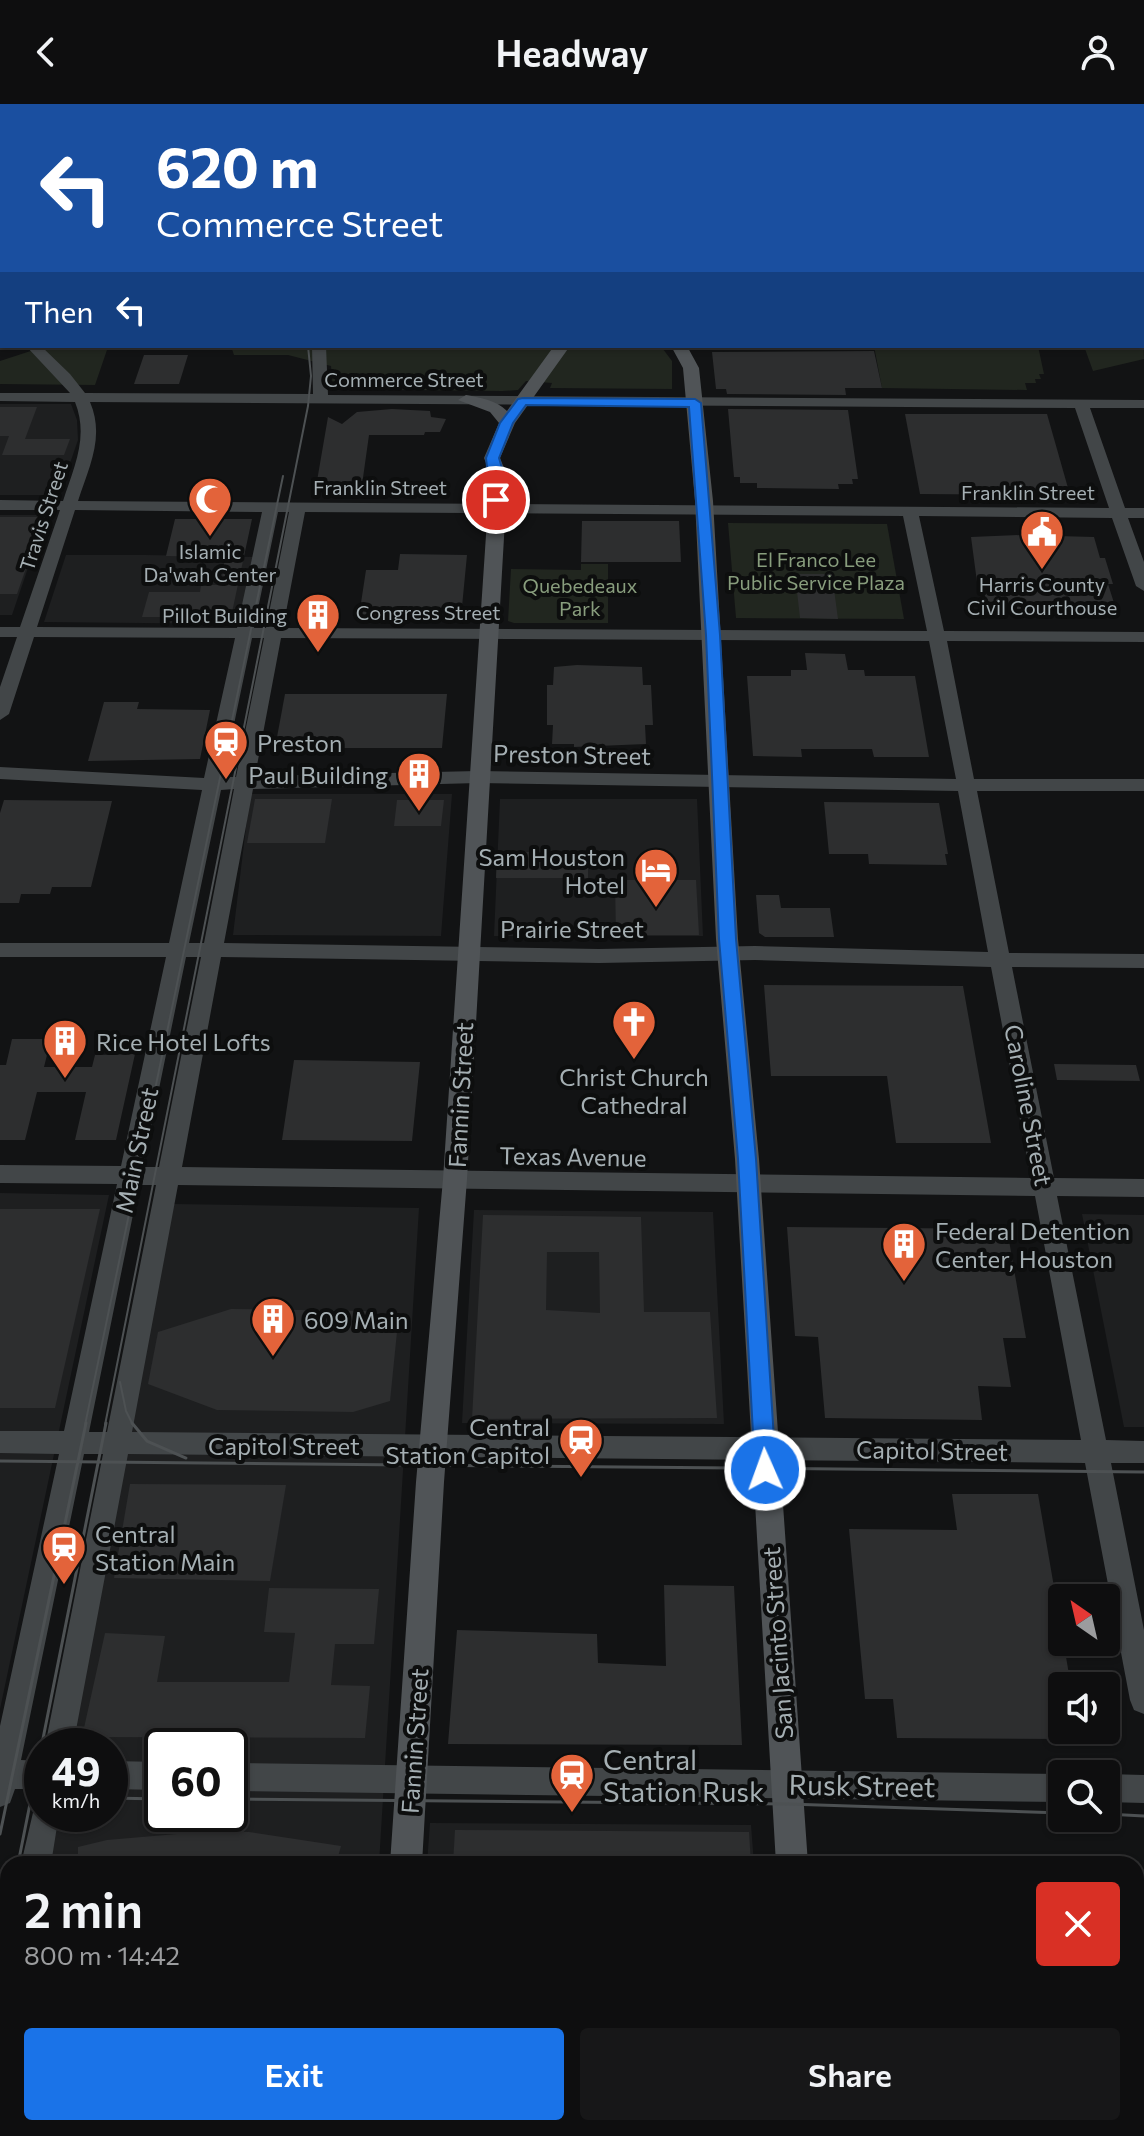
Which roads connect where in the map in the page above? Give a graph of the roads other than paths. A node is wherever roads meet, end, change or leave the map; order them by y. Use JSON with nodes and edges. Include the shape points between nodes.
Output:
{"nodes":[{"id":1,"x":35,"y":348,"type":"edge"},
{"id":2,"x":319,"y":348,"type":"edge"},
{"id":3,"x":561,"y":348,"type":"edge"},
{"id":4,"x":680,"y":348,"type":"edge"},
{"id":5,"x":321,"y":379,"type":"junction"},
{"id":6,"x":0,"y":397,"type":"edge"},
{"id":7,"x":82,"y":397,"type":"junction"},
{"id":8,"x":300,"y":398,"type":"junction"},
{"id":9,"x":321,"y":399,"type":"junction"},
{"id":10,"x":466,"y":400,"type":"junction"},
{"id":11,"x":523,"y":402,"type":"junction"},
{"id":12,"x":695,"y":403,"type":"junction"},
{"id":13,"x":1081,"y":404,"type":"junction"},
{"id":14,"x":1144,"y":404,"type":"edge"},
{"id":15,"x":507,"y":423,"type":"junction"},
{"id":16,"x":0,"y":505,"type":"edge"},
{"id":17,"x":70,"y":505,"type":"junction"},
{"id":18,"x":271,"y":506,"type":"junction"},
{"id":19,"x":298,"y":506,"type":"junction"},
{"id":20,"x":495,"y":509,"type":"junction"},
{"id":21,"x":705,"y":510,"type":"junction"},
{"id":22,"x":910,"y":511,"type":"junction"},
{"id":23,"x":1118,"y":512,"type":"junction"},
{"id":24,"x":1144,"y":513,"type":"edge"},
{"id":25,"x":1144,"y":586,"type":"edge"},
{"id":26,"x":0,"y":632,"type":"edge"},
{"id":27,"x":27,"y":632,"type":"junction"},
{"id":28,"x":244,"y":633,"type":"junction"},
{"id":29,"x":274,"y":633,"type":"junction"},
{"id":30,"x":487,"y":634,"type":"junction"},
{"id":31,"x":713,"y":635,"type":"junction"},
{"id":32,"x":937,"y":636,"type":"junction"},
{"id":33,"x":1144,"y":637,"type":"edge"},
{"id":34,"x":0,"y":714,"type":"edge"},
{"id":35,"x":0,"y":773,"type":"edge"},
{"id":36,"x":478,"y":777,"type":"junction"},
{"id":37,"x":719,"y":780,"type":"junction"},
{"id":38,"x":245,"y":783,"type":"junction"},
{"id":39,"x":212,"y":784,"type":"junction"},
{"id":40,"x":966,"y":785,"type":"junction"},
{"id":41,"x":1144,"y":785,"type":"edge"},
{"id":42,"x":0,"y":950,"type":"edge"},
{"id":43,"x":177,"y":950,"type":"junction"},
{"id":44,"x":212,"y":951,"type":"junction"},
{"id":45,"x":729,"y":953,"type":"junction"},
{"id":46,"x":468,"y":954,"type":"junction"},
{"id":47,"x":1000,"y":960,"type":"junction"},
{"id":48,"x":1144,"y":961,"type":"edge"},
{"id":49,"x":0,"y":1174,"type":"edge"},
{"id":50,"x":130,"y":1176,"type":"junction"},
{"id":51,"x":169,"y":1176,"type":"junction"},
{"id":52,"x":455,"y":1179,"type":"junction"},
{"id":53,"x":749,"y":1185,"type":"junction"},
{"id":54,"x":1045,"y":1187,"type":"junction"},
{"id":55,"x":1144,"y":1188,"type":"edge"},
{"id":56,"x":0,"y":1442,"type":"edge"},
{"id":57,"x":74,"y":1443,"type":"junction"},
{"id":58,"x":118,"y":1443,"type":"junction"},
{"id":59,"x":434,"y":1446,"type":"junction"},
{"id":60,"x":765,"y":1449,"type":"junction"},
{"id":61,"x":1096,"y":1451,"type":"junction"},
{"id":62,"x":1144,"y":1452,"type":"edge"},
{"id":63,"x":1144,"y":1700,"type":"edge"},
{"id":64,"x":63,"y":1728,"type":"edge"},
{"id":65,"x":248,"y":1777,"type":"edge"},
{"id":66,"x":24,"y":1778,"type":"edge"},
{"id":67,"x":412,"y":1780,"type":"junction"},
{"id":68,"x":1,"y":1781,"type":"edge"},
{"id":69,"x":787,"y":1784,"type":"junction"},
{"id":70,"x":1048,"y":1788,"type":"edge"},
{"id":71,"x":1120,"y":1788,"type":"edge"},
{"id":72,"x":1144,"y":1789,"type":"edge"},
{"id":73,"x":42,"y":1832,"type":"edge"},
{"id":74,"x":37,"y":1856,"type":"edge"},
{"id":75,"x":407,"y":1856,"type":"edge"},
{"id":76,"x":792,"y":1856,"type":"edge"}],
"edges":[{"from":1,"to":7,"type":"street","name":"Travis Street"},
{"from":2,"to":5,"type":"street"},
{"from":3,"to":11,"type":"main road","name":"Fannin Street"},
{"from":4,"to":12,"type":"main road","name":"San Jacinto Street","via":[[691,368]]},
{"from":5,"to":8,"type":"street"},
{"from":5,"to":9,"type":"street"},
{"from":6,"to":7,"type":"street","name":"Commerce Street"},
{"from":7,"to":8,"type":"street","name":"Commerce Street"},
{"from":7,"to":17,"type":"street","name":"Travis Street","via":[[90,442]]},
{"from":8,"to":9,"type":"street","name":"Commerce Street"},
{"from":9,"to":10,"type":"street","name":"Commerce Street"},
{"from":10,"to":11,"type":"street","name":"Commerce Street"},
{"from":10,"to":15,"type":"main road","via":[[493,406]]},
{"from":11,"to":12,"type":"street","name":"Commerce Street"},
{"from":11,"to":15,"type":"main road","name":"Fannin Street"},
{"from":12,"to":13,"type":"street","name":"Commerce Street"},
{"from":12,"to":21,"type":"main road","name":"San Jacinto Street"},
{"from":13,"to":14,"type":"street","name":"Commerce Street"},
{"from":13,"to":23,"type":"street"},
{"from":15,"to":20,"type":"main road","name":"Fannin Street","via":[[492,458]]},
{"from":16,"to":17,"type":"street","name":"Franklin Street"},
{"from":17,"to":18,"type":"street","name":"Franklin Street"},
{"from":17,"to":27,"type":"street","name":"Travis Street"},
{"from":18,"to":19,"type":"street","name":"Franklin Street"},
{"from":18,"to":28,"type":"street","name":"Main Street"},
{"from":19,"to":20,"type":"street","name":"Franklin Street"},
{"from":19,"to":29,"type":"street","name":"Main Street"},
{"from":20,"to":21,"type":"street","name":"Franklin Street"},
{"from":20,"to":30,"type":"main road","name":"Fannin Street"},
{"from":21,"to":22,"type":"street","name":"Franklin Street"},
{"from":21,"to":31,"type":"main road","name":"San Jacinto Street"},
{"from":22,"to":23,"type":"street","name":"Franklin Street"},
{"from":22,"to":32,"type":"street","name":"Caroline Street"},
{"from":23,"to":24,"type":"street","name":"Franklin Street"},
{"from":23,"to":25,"type":"street"},
{"from":26,"to":27,"type":"street","name":"Congress Street"},
{"from":27,"to":28,"type":"street","name":"Congress Street"},
{"from":27,"to":34,"type":"street","name":"Travis Street"},
{"from":28,"to":29,"type":"street","name":"Congress Street"},
{"from":28,"to":39,"type":"street","name":"Main Street"},
{"from":29,"to":30,"type":"street","name":"Congress Street"},
{"from":29,"to":38,"type":"street","name":"Main Street"},
{"from":30,"to":31,"type":"street","name":"Congress Street"},
{"from":30,"to":36,"type":"main road","name":"Fannin Street"},
{"from":31,"to":32,"type":"street","name":"Congress Street"},
{"from":31,"to":37,"type":"main road","name":"San Jacinto Street"},
{"from":32,"to":33,"type":"street","name":"Congress Street"},
{"from":32,"to":40,"type":"street","name":"Caroline Street"},
{"from":35,"to":39,"type":"street","name":"Preston Street"},
{"from":36,"to":37,"type":"street","name":"Preston Street"},
{"from":36,"to":38,"type":"street","name":"Preston Street"},
{"from":36,"to":46,"type":"main road","name":"Fannin Street"},
{"from":37,"to":40,"type":"street","name":"Preston Street"},
{"from":37,"to":45,"type":"main road","name":"San Jacinto Street"},
{"from":38,"to":39,"type":"street","name":"Preston Street"},
{"from":38,"to":44,"type":"street","name":"Main Street"},
{"from":39,"to":43,"type":"street","name":"Main Street"},
{"from":40,"to":41,"type":"street","name":"Preston Street"},
{"from":40,"to":47,"type":"street","name":"Caroline Street"},
{"from":42,"to":43,"type":"street","name":"Prairie Street"},
{"from":43,"to":44,"type":"street","name":"Prairie Street"},
{"from":43,"to":50,"type":"street","name":"Main Street"},
{"from":44,"to":46,"type":"street","name":"Prairie Street"},
{"from":44,"to":51,"type":"street","name":"Main Street"},
{"from":45,"to":46,"type":"street","name":"Prairie Street"},
{"from":45,"to":47,"type":"street","name":"Prairie Street"},
{"from":45,"to":53,"type":"main road","name":"San Jacinto Street"},
{"from":46,"to":52,"type":"main road","name":"Fannin Street"},
{"from":47,"to":48,"type":"street","name":"Prairie Street"},
{"from":47,"to":54,"type":"street","name":"Caroline Street"},
{"from":49,"to":50,"type":"street","name":"Texas Avenue"},
{"from":50,"to":51,"type":"street","name":"Texas Avenue"},
{"from":50,"to":57,"type":"street","name":"Main Street"},
{"from":51,"to":52,"type":"street","name":"Texas Avenue"},
{"from":51,"to":58,"type":"street","name":"Main Street"},
{"from":52,"to":53,"type":"street","name":"Texas Avenue"},
{"from":52,"to":59,"type":"main road","name":"Fannin Street"},
{"from":53,"to":54,"type":"street","name":"Texas Avenue"},
{"from":53,"to":60,"type":"main road","name":"San Jacinto Street"},
{"from":54,"to":55,"type":"street","name":"Texas Avenue"},
{"from":54,"to":61,"type":"street","name":"Caroline Street"},
{"from":56,"to":57,"type":"street","name":"Capitol Street"},
{"from":57,"to":58,"type":"street","name":"Capitol Street"},
{"from":57,"to":68,"type":"street","name":"Main Street"},
{"from":58,"to":59,"type":"street","name":"Capitol Street"},
{"from":58,"to":64,"type":"street","name":"Main Street"},
{"from":59,"to":60,"type":"street","name":"Capitol Street"},
{"from":59,"to":67,"type":"main road","name":"Fannin Street"},
{"from":60,"to":61,"type":"street","name":"Capitol Street"},
{"from":60,"to":69,"type":"main road","name":"San Jacinto Street"},
{"from":61,"to":62,"type":"street","name":"Capitol Street"},
{"from":61,"to":63,"type":"street","name":"Caroline Street"},
{"from":65,"to":67,"type":"street","name":"Rusk Street"},
{"from":66,"to":68,"type":"street"},
{"from":67,"to":69,"type":"street","name":"Rusk Street"},
{"from":67,"to":75,"type":"main road","name":"Fannin Street"},
{"from":69,"to":70,"type":"street","name":"Rusk Street"},
{"from":69,"to":76,"type":"main road","name":"San Jacinto Street"},
{"from":71,"to":72,"type":"street"},
{"from":73,"to":74,"type":"street"}]}
